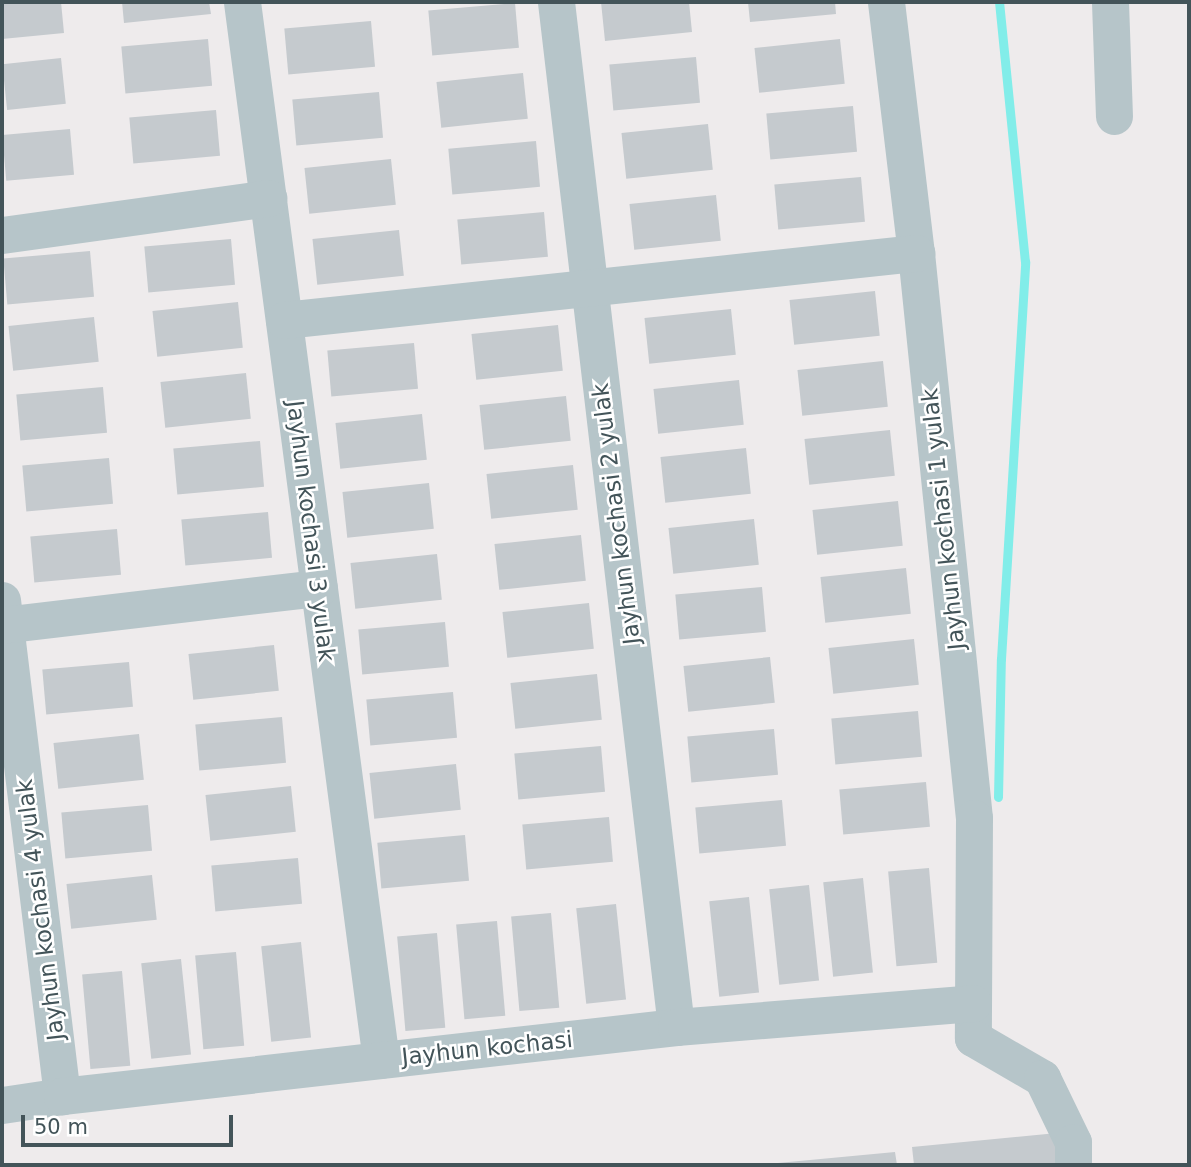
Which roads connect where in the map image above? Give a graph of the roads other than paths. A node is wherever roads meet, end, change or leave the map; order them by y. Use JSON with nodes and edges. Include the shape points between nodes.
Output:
{"nodes":[{"id":1,"x":242,"y":2,"type":"edge"},
{"id":2,"x":556,"y":2,"type":"edge"},
{"id":3,"x":887,"y":2,"type":"edge"},
{"id":4,"x":1110,"y":2,"type":"edge"},
{"id":5,"x":1114,"y":116,"type":"dead end"},
{"id":6,"x":268,"y":198,"type":"junction"},
{"id":7,"x":2,"y":235,"type":"edge"},
{"id":8,"x":916,"y":253,"type":"junction"},
{"id":9,"x":589,"y":288,"type":"junction"},
{"id":10,"x":284,"y":320,"type":"junction"},
{"id":11,"x":319,"y":588,"type":"junction"},
{"id":12,"x":3,"y":616,"type":"edge"},
{"id":13,"x":973,"y":1020,"type":"junction"},
{"id":14,"x":676,"y":1027,"type":"junction"},
{"id":15,"x":381,"y":1060,"type":"junction"},
{"id":16,"x":62,"y":1096,"type":"junction"},
{"id":17,"x":2,"y":1105,"type":"edge"},
{"id":18,"x":1073,"y":1165,"type":"edge"}],
"edges":[{"from":1,"to":6,"type":"street","name":"Jayhun kochasi 3 yulak"},
{"from":2,"to":9,"type":"street","name":"Jayhun kochasi 2 yulak"},
{"from":3,"to":8,"type":"street","name":"Jayhun kochasi 1 yulak"},
{"from":4,"to":5,"type":"street"},
{"from":6,"to":7,"type":"street"},
{"from":6,"to":10,"type":"street","name":"Jayhun kochasi 3 yulak"},
{"from":8,"to":9,"type":"street"},
{"from":8,"to":13,"type":"street","name":"Jayhun kochasi 1 yulak","via":[[974,818]]},
{"from":9,"to":10,"type":"street"},
{"from":9,"to":14,"type":"street","name":"Jayhun kochasi 2 yulak"},
{"from":10,"to":11,"type":"street","name":"Jayhun kochasi 3 yulak"},
{"from":11,"to":12,"type":"street"},
{"from":11,"to":15,"type":"street","name":"Jayhun kochasi 3 yulak"},
{"from":12,"to":16,"type":"street","name":"Jayhun kochasi 4 yulak"},
{"from":13,"to":14,"type":"street","name":"Jayhun kochasi"},
{"from":13,"to":18,"type":"street","via":[[1042,1078],[1073,1142]]},
{"from":14,"to":15,"type":"street","name":"Jayhun kochasi"},
{"from":15,"to":16,"type":"street","name":"Jayhun kochasi"},
{"from":16,"to":17,"type":"street","name":"Jayhun kochasi"}]}
